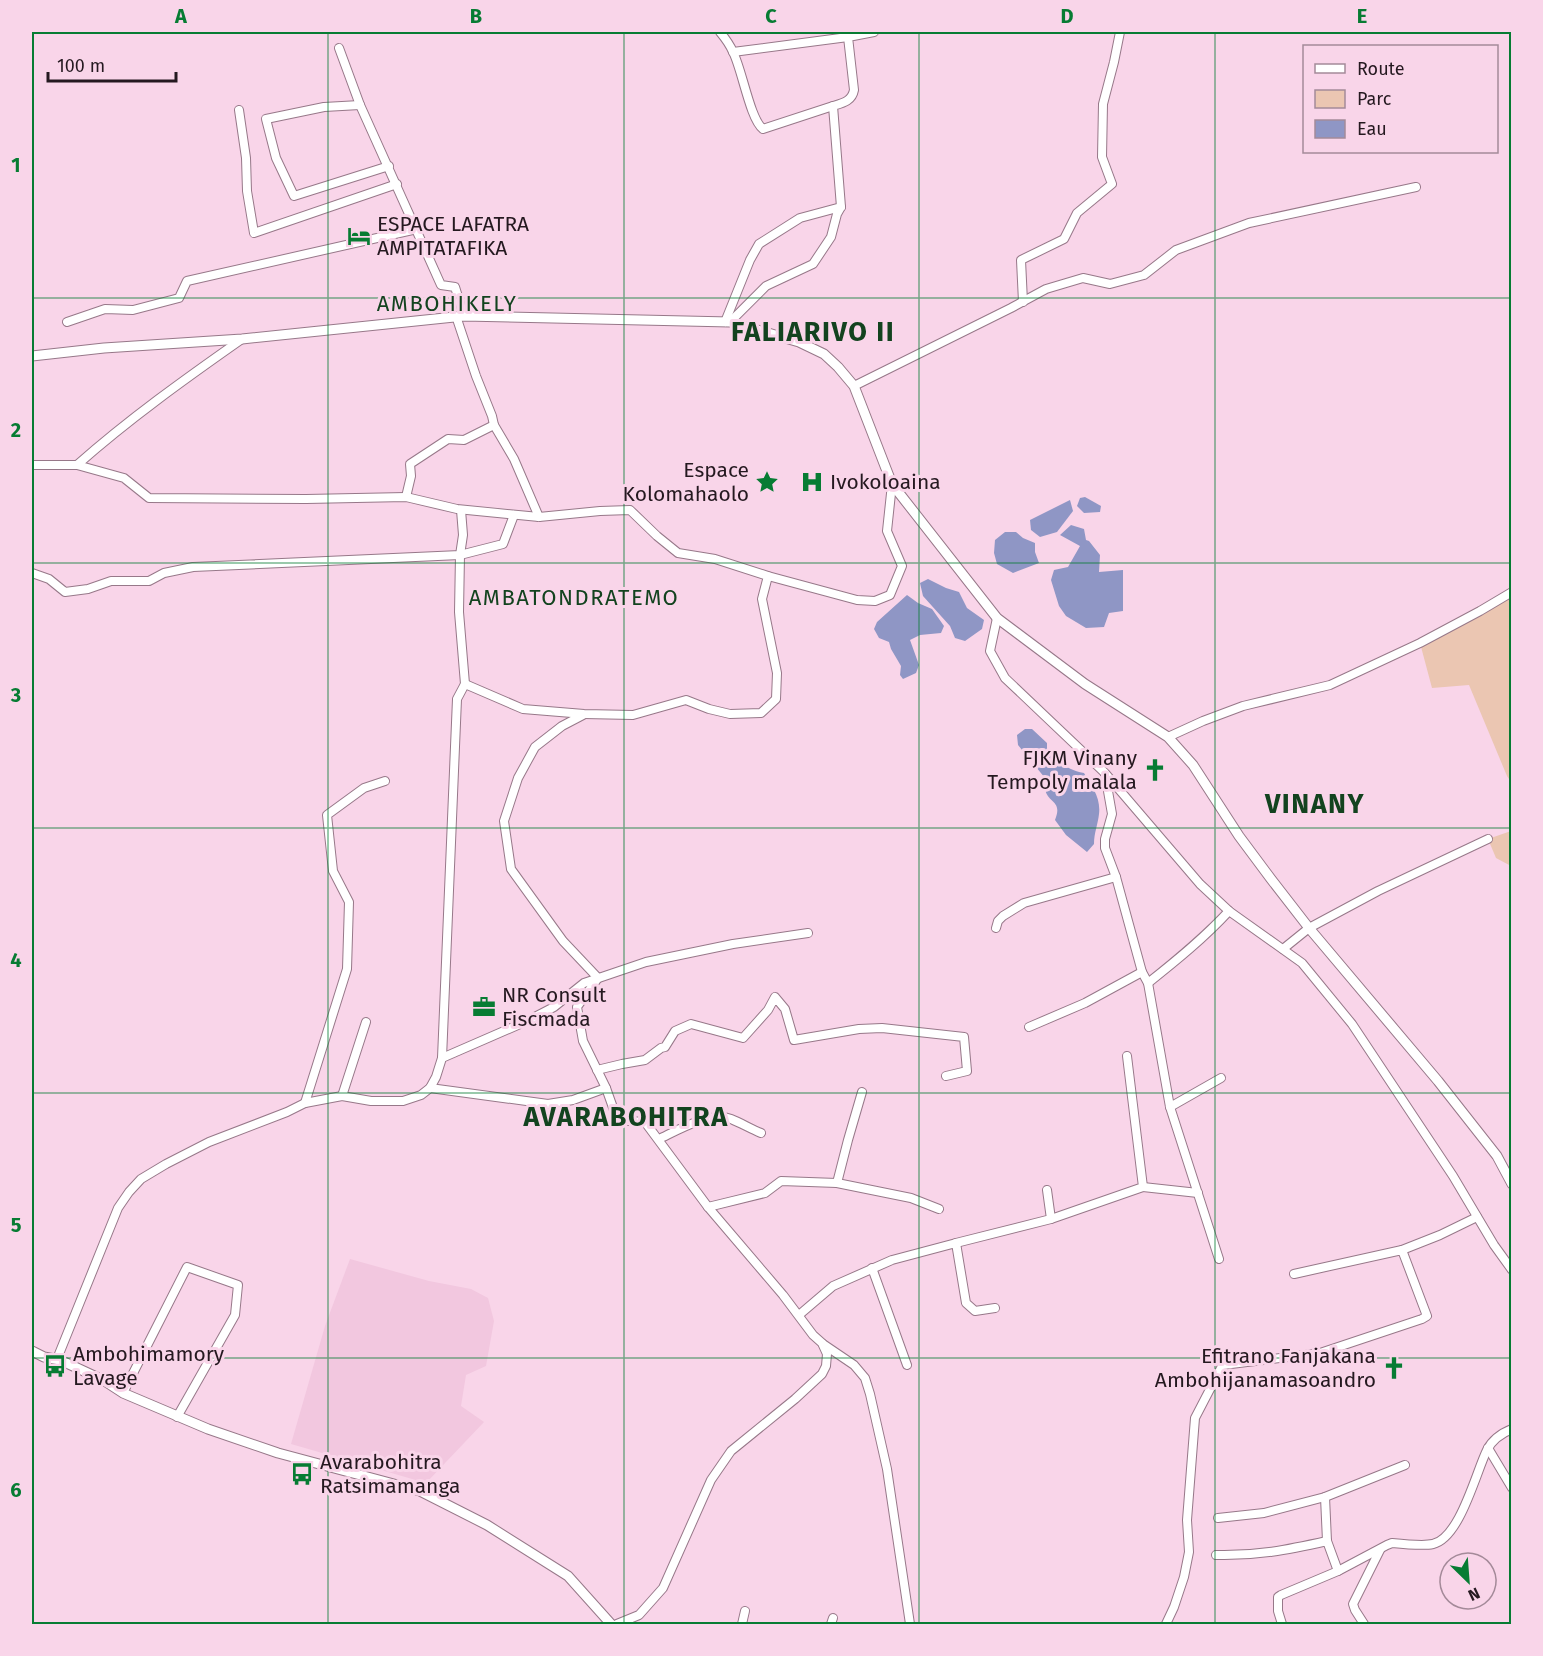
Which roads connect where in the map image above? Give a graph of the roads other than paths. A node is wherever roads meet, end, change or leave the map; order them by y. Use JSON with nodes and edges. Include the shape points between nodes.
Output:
{"nodes":[{"id":1,"x":720,"y":32,"type":"edge"},
{"id":2,"x":874,"y":32,"type":"edge"},
{"id":3,"x":1120,"y":32,"type":"edge"},
{"id":4,"x":847,"y":34,"type":"edge"},
{"id":5,"x":339,"y":48,"type":"dead end"},
{"id":6,"x":733,"y":52,"type":"junction"},
{"id":7,"x":360,"y":105,"type":"junction"},
{"id":8,"x":833,"y":106,"type":"junction"},
{"id":9,"x":239,"y":110,"type":"dead end"},
{"id":10,"x":389,"y":166,"type":"junction"},
{"id":11,"x":397,"y":184,"type":"junction"},
{"id":12,"x":1416,"y":188,"type":"dead end"},
{"id":13,"x":841,"y":207,"type":"junction"},
{"id":14,"x":417,"y":229,"type":"junction"},
{"id":15,"x":1023,"y":302,"type":"junction"},
{"id":16,"x":460,"y":316,"type":"junction"},
{"id":17,"x":67,"y":322,"type":"dead end"},
{"id":18,"x":727,"y":322,"type":"junction"},
{"id":19,"x":242,"y":339,"type":"junction"},
{"id":20,"x":32,"y":356,"type":"edge"},
{"id":21,"x":854,"y":386,"type":"junction"},
{"id":22,"x":494,"y":425,"type":"junction"},
{"id":23,"x":32,"y":465,"type":"edge"},
{"id":24,"x":77,"y":465,"type":"junction"},
{"id":25,"x":892,"y":484,"type":"junction"},
{"id":26,"x":406,"y":497,"type":"junction"},
{"id":27,"x":461,"y":510,"type":"junction"},
{"id":28,"x":514,"y":515,"type":"junction"},
{"id":29,"x":539,"y":517,"type":"junction"},
{"id":30,"x":460,"y":555,"type":"junction"},
{"id":31,"x":32,"y":573,"type":"edge"},
{"id":32,"x":768,"y":576,"type":"junction"},
{"id":33,"x":1512,"y":592,"type":"edge"},
{"id":34,"x":997,"y":618,"type":"junction"},
{"id":35,"x":465,"y":684,"type":"junction"},
{"id":36,"x":584,"y":714,"type":"junction"},
{"id":37,"x":1168,"y":737,"type":"junction"},
{"id":38,"x":1105,"y":773,"type":"junction"},
{"id":39,"x":385,"y":782,"type":"dead end"},
{"id":40,"x":1488,"y":839,"type":"dead end"},
{"id":41,"x":1116,"y":877,"type":"junction"},
{"id":42,"x":1229,"y":911,"type":"junction"},
{"id":43,"x":996,"y":928,"type":"dead end"},
{"id":44,"x":1309,"y":928,"type":"junction"},
{"id":45,"x":808,"y":933,"type":"dead end"},
{"id":46,"x":1283,"y":949,"type":"junction"},
{"id":47,"x":1142,"y":972,"type":"junction"},
{"id":48,"x":598,"y":978,"type":"junction"},
{"id":49,"x":1148,"y":983,"type":"junction"},
{"id":50,"x":366,"y":1022,"type":"dead end"},
{"id":51,"x":1029,"y":1027,"type":"dead end"},
{"id":52,"x":1127,"y":1056,"type":"dead end"},
{"id":53,"x":442,"y":1058,"type":"junction"},
{"id":54,"x":597,"y":1071,"type":"junction"},
{"id":55,"x":946,"y":1076,"type":"dead end"},
{"id":56,"x":1221,"y":1078,"type":"dead end"},
{"id":57,"x":430,"y":1088,"type":"junction"},
{"id":58,"x":606,"y":1088,"type":"junction"},
{"id":59,"x":862,"y":1092,"type":"dead end"},
{"id":60,"x":342,"y":1096,"type":"junction"},
{"id":61,"x":305,"y":1103,"type":"junction"},
{"id":62,"x":1170,"y":1107,"type":"junction"},
{"id":63,"x":761,"y":1133,"type":"dead end"},
{"id":64,"x":659,"y":1139,"type":"junction"},
{"id":65,"x":837,"y":1183,"type":"junction"},
{"id":66,"x":1512,"y":1184,"type":"edge"},
{"id":67,"x":1143,"y":1187,"type":"junction"},
{"id":68,"x":1047,"y":1190,"type":"dead end"},
{"id":69,"x":1198,"y":1194,"type":"junction"},
{"id":70,"x":708,"y":1207,"type":"junction"},
{"id":71,"x":939,"y":1209,"type":"dead end"},
{"id":72,"x":1477,"y":1217,"type":"junction"},
{"id":73,"x":1051,"y":1219,"type":"junction"},
{"id":74,"x":956,"y":1243,"type":"junction"},
{"id":75,"x":1402,"y":1250,"type":"junction"},
{"id":76,"x":1219,"y":1259,"type":"dead end"},
{"id":77,"x":873,"y":1268,"type":"junction"},
{"id":78,"x":1512,"y":1270,"type":"edge"},
{"id":79,"x":1294,"y":1274,"type":"dead end"},
{"id":80,"x":995,"y":1308,"type":"dead end"},
{"id":81,"x":799,"y":1314,"type":"junction"},
{"id":82,"x":822,"y":1343,"type":"junction"},
{"id":83,"x":32,"y":1351,"type":"edge"},
{"id":84,"x":57,"y":1359,"type":"junction"},
{"id":85,"x":907,"y":1365,"type":"dead end"},
{"id":86,"x":123,"y":1393,"type":"junction"},
{"id":87,"x":177,"y":1417,"type":"junction"},
{"id":88,"x":1512,"y":1429,"type":"edge"},
{"id":89,"x":1488,"y":1448,"type":"junction"},
{"id":90,"x":1405,"y":1465,"type":"dead end"},
{"id":91,"x":1512,"y":1488,"type":"edge"},
{"id":92,"x":1325,"y":1497,"type":"junction"},
{"id":93,"x":1218,"y":1518,"type":"dead end"},
{"id":94,"x":1327,"y":1541,"type":"junction"},
{"id":95,"x":1381,"y":1549,"type":"junction"},
{"id":96,"x":1216,"y":1555,"type":"dead end"},
{"id":97,"x":1338,"y":1571,"type":"junction"},
{"id":98,"x":745,"y":1611,"type":"dead end"},
{"id":99,"x":611,"y":1624,"type":"edge"},
{"id":100,"x":617,"y":1624,"type":"edge"},
{"id":101,"x":742,"y":1624,"type":"edge"},
{"id":102,"x":910,"y":1624,"type":"edge"},
{"id":103,"x":1166,"y":1624,"type":"edge"},
{"id":104,"x":1282,"y":1624,"type":"edge"},
{"id":105,"x":1364,"y":1624,"type":"edge"}],
"edges":[{"from":1,"to":6,"type":"street"},
{"from":2,"to":4,"type":"street"},
{"from":3,"to":15,"type":"street","via":[[1103,104],[1102,157],[1112,184],[1077,213],[1065,240],[1021,260]]},
{"from":4,"to":6,"type":"street"},
{"from":4,"to":8,"type":"street","via":[[853,96]]},
{"from":5,"to":7,"type":"street"},
{"from":6,"to":8,"type":"street","via":[[763,129]]},
{"from":7,"to":10,"type":"street"},
{"from":7,"to":10,"type":"street","via":[[266,118],[276,158],[294,196]]},
{"from":8,"to":13,"type":"street"},
{"from":9,"to":11,"type":"street","via":[[254,233]]},
{"from":10,"to":11,"type":"street"},
{"from":11,"to":14,"type":"street"},
{"from":12,"to":15,"type":"street","via":[[1249,223],[1176,250],[1144,275],[1110,284],[1083,278],[1046,289]]},
{"from":13,"to":18,"type":"street","via":[[831,237],[813,264],[766,286]]},
{"from":13,"to":18,"type":"street","via":[[800,218],[759,244]]},
{"from":14,"to":16,"type":"street","via":[[441,285],[455,287]]},
{"from":14,"to":17,"type":"street","via":[[187,281],[179,298],[133,310],[105,309]]},
{"from":15,"to":21,"type":"street"},
{"from":16,"to":18,"type":"street"},
{"from":16,"to":19,"type":"street"},
{"from":16,"to":22,"type":"street"},
{"from":18,"to":21,"type":"street","via":[[800,342],[824,354]]},
{"from":19,"to":20,"type":"street"},
{"from":19,"to":24,"type":"street","via":[[158,399]]},
{"from":21,"to":25,"type":"street"},
{"from":22,"to":26,"type":"street","via":[[464,440],[448,439],[410,464]]},
{"from":22,"to":29,"type":"street","via":[[514,459]]},
{"from":23,"to":24,"type":"street"},
{"from":24,"to":26,"type":"street","via":[[124,478],[149,498]]},
{"from":25,"to":32,"type":"street","via":[[887,531],[902,566],[890,595],[875,602],[857,600]]},
{"from":25,"to":34,"type":"street"},
{"from":26,"to":27,"type":"street"},
{"from":27,"to":28,"type":"street"},
{"from":27,"to":30,"type":"street"},
{"from":28,"to":29,"type":"street"},
{"from":28,"to":30,"type":"street","via":[[503,544]]},
{"from":29,"to":32,"type":"street","via":[[630,510],[678,553],[715,559]]},
{"from":30,"to":31,"type":"street","via":[[193,567],[164,573],[149,581],[111,581],[65,592],[49,579]]},
{"from":30,"to":35,"type":"street","via":[[459,612]]},
{"from":32,"to":36,"type":"street","via":[[762,599],[777,673],[776,699],[761,713],[730,714],[686,700],[633,716]]},
{"from":33,"to":37,"type":"street","via":[[1420,643],[1330,685],[1243,706]]},
{"from":34,"to":37,"type":"street","via":[[1085,684]]},
{"from":34,"to":38,"type":"street","via":[[990,651],[1005,678]]},
{"from":35,"to":36,"type":"street","via":[[523,709]]},
{"from":35,"to":53,"type":"street","via":[[457,699]]},
{"from":36,"to":48,"type":"street","via":[[535,747],[518,778],[504,821],[511,869],[563,941]]},
{"from":37,"to":44,"type":"street","via":[[1193,765],[1239,837]]},
{"from":38,"to":41,"type":"street","via":[[1112,814],[1105,848]]},
{"from":38,"to":42,"type":"street","via":[[1200,884]]},
{"from":39,"to":61,"type":"street","via":[[364,788],[327,815],[333,871],[349,902],[347,969]]},
{"from":40,"to":44,"type":"street"},
{"from":41,"to":43,"type":"street","via":[[1024,903],[1003,916]]},
{"from":41,"to":47,"type":"street"},
{"from":42,"to":46,"type":"street"},
{"from":42,"to":49,"type":"street","via":[[1209,933]]},
{"from":44,"to":46,"type":"street"},
{"from":44,"to":66,"type":"street","via":[[1438,1081],[1497,1156]]},
{"from":45,"to":48,"type":"street","via":[[657,960]]},
{"from":46,"to":72,"type":"street","via":[[1302,963],[1352,1024]]},
{"from":47,"to":49,"type":"street"},
{"from":47,"to":51,"type":"street"},
{"from":48,"to":53,"type":"street","via":[[527,1021]]},
{"from":48,"to":54,"type":"street","via":[[577,1007],[583,1041]]},
{"from":49,"to":62,"type":"street"},
{"from":50,"to":60,"type":"street"},
{"from":52,"to":67,"type":"street"},
{"from":53,"to":57,"type":"street"},
{"from":54,"to":55,"type":"street","via":[[645,1060],[665,1047],[675,1031],[692,1024],[743,1038],[775,997],[785,1009],[794,1040],[882,1028],[964,1036],[967,1071]]},
{"from":54,"to":58,"type":"street"},
{"from":56,"to":62,"type":"street"},
{"from":57,"to":58,"type":"street","via":[[548,1104]]},
{"from":57,"to":60,"type":"street","via":[[403,1101]]},
{"from":58,"to":64,"type":"street","via":[[616,1116],[645,1122]]},
{"from":59,"to":65,"type":"street"},
{"from":60,"to":61,"type":"street"},
{"from":61,"to":84,"type":"street","via":[[210,1142],[135,1185],[118,1208]]},
{"from":62,"to":69,"type":"street"},
{"from":63,"to":64,"type":"street","via":[[729,1118],[702,1119]]},
{"from":64,"to":70,"type":"street"},
{"from":65,"to":70,"type":"street","via":[[781,1181],[765,1193]]},
{"from":65,"to":71,"type":"street","via":[[911,1198]]},
{"from":67,"to":69,"type":"street"},
{"from":67,"to":73,"type":"street"},
{"from":68,"to":73,"type":"street"},
{"from":69,"to":76,"type":"street"},
{"from":70,"to":81,"type":"street"},
{"from":72,"to":75,"type":"street"},
{"from":72,"to":78,"type":"street"},
{"from":73,"to":74,"type":"street"},
{"from":74,"to":77,"type":"street"},
{"from":74,"to":80,"type":"street","via":[[966,1303],[975,1311]]},
{"from":75,"to":79,"type":"street"},
{"from":75,"to":103,"type":"street","via":[[1427,1316],[1320,1353],[1221,1368],[1195,1418],[1187,1520],[1188,1561]]},
{"from":77,"to":81,"type":"street","via":[[833,1286]]},
{"from":77,"to":85,"type":"street"},
{"from":81,"to":82,"type":"street"},
{"from":82,"to":100,"type":"street","via":[[827,1354],[822,1374],[730,1451],[711,1480],[663,1588],[639,1615]]},
{"from":82,"to":102,"type":"street","via":[[854,1365],[865,1378],[886,1469]]},
{"from":83,"to":84,"type":"street"},
{"from":84,"to":86,"type":"street"},
{"from":86,"to":87,"type":"street"},
{"from":86,"to":87,"type":"street","via":[[187,1267],[238,1285],[235,1315]]},
{"from":87,"to":99,"type":"street","via":[[278,1453],[420,1491],[487,1525],[568,1576]]},
{"from":88,"to":89,"type":"street"},
{"from":89,"to":91,"type":"street"},
{"from":89,"to":95,"type":"street","via":[[1449,1534],[1434,1544],[1392,1543]]},
{"from":90,"to":92,"type":"street"},
{"from":92,"to":93,"type":"street","via":[[1264,1514]]},
{"from":92,"to":94,"type":"street"},
{"from":94,"to":96,"type":"street","via":[[1271,1553]]},
{"from":94,"to":97,"type":"street"},
{"from":95,"to":97,"type":"street"},
{"from":95,"to":105,"type":"street","via":[[1353,1604]]},
{"from":97,"to":104,"type":"street","via":[[1281,1595],[1278,1611]]},
{"from":98,"to":101,"type":"street"}]}
